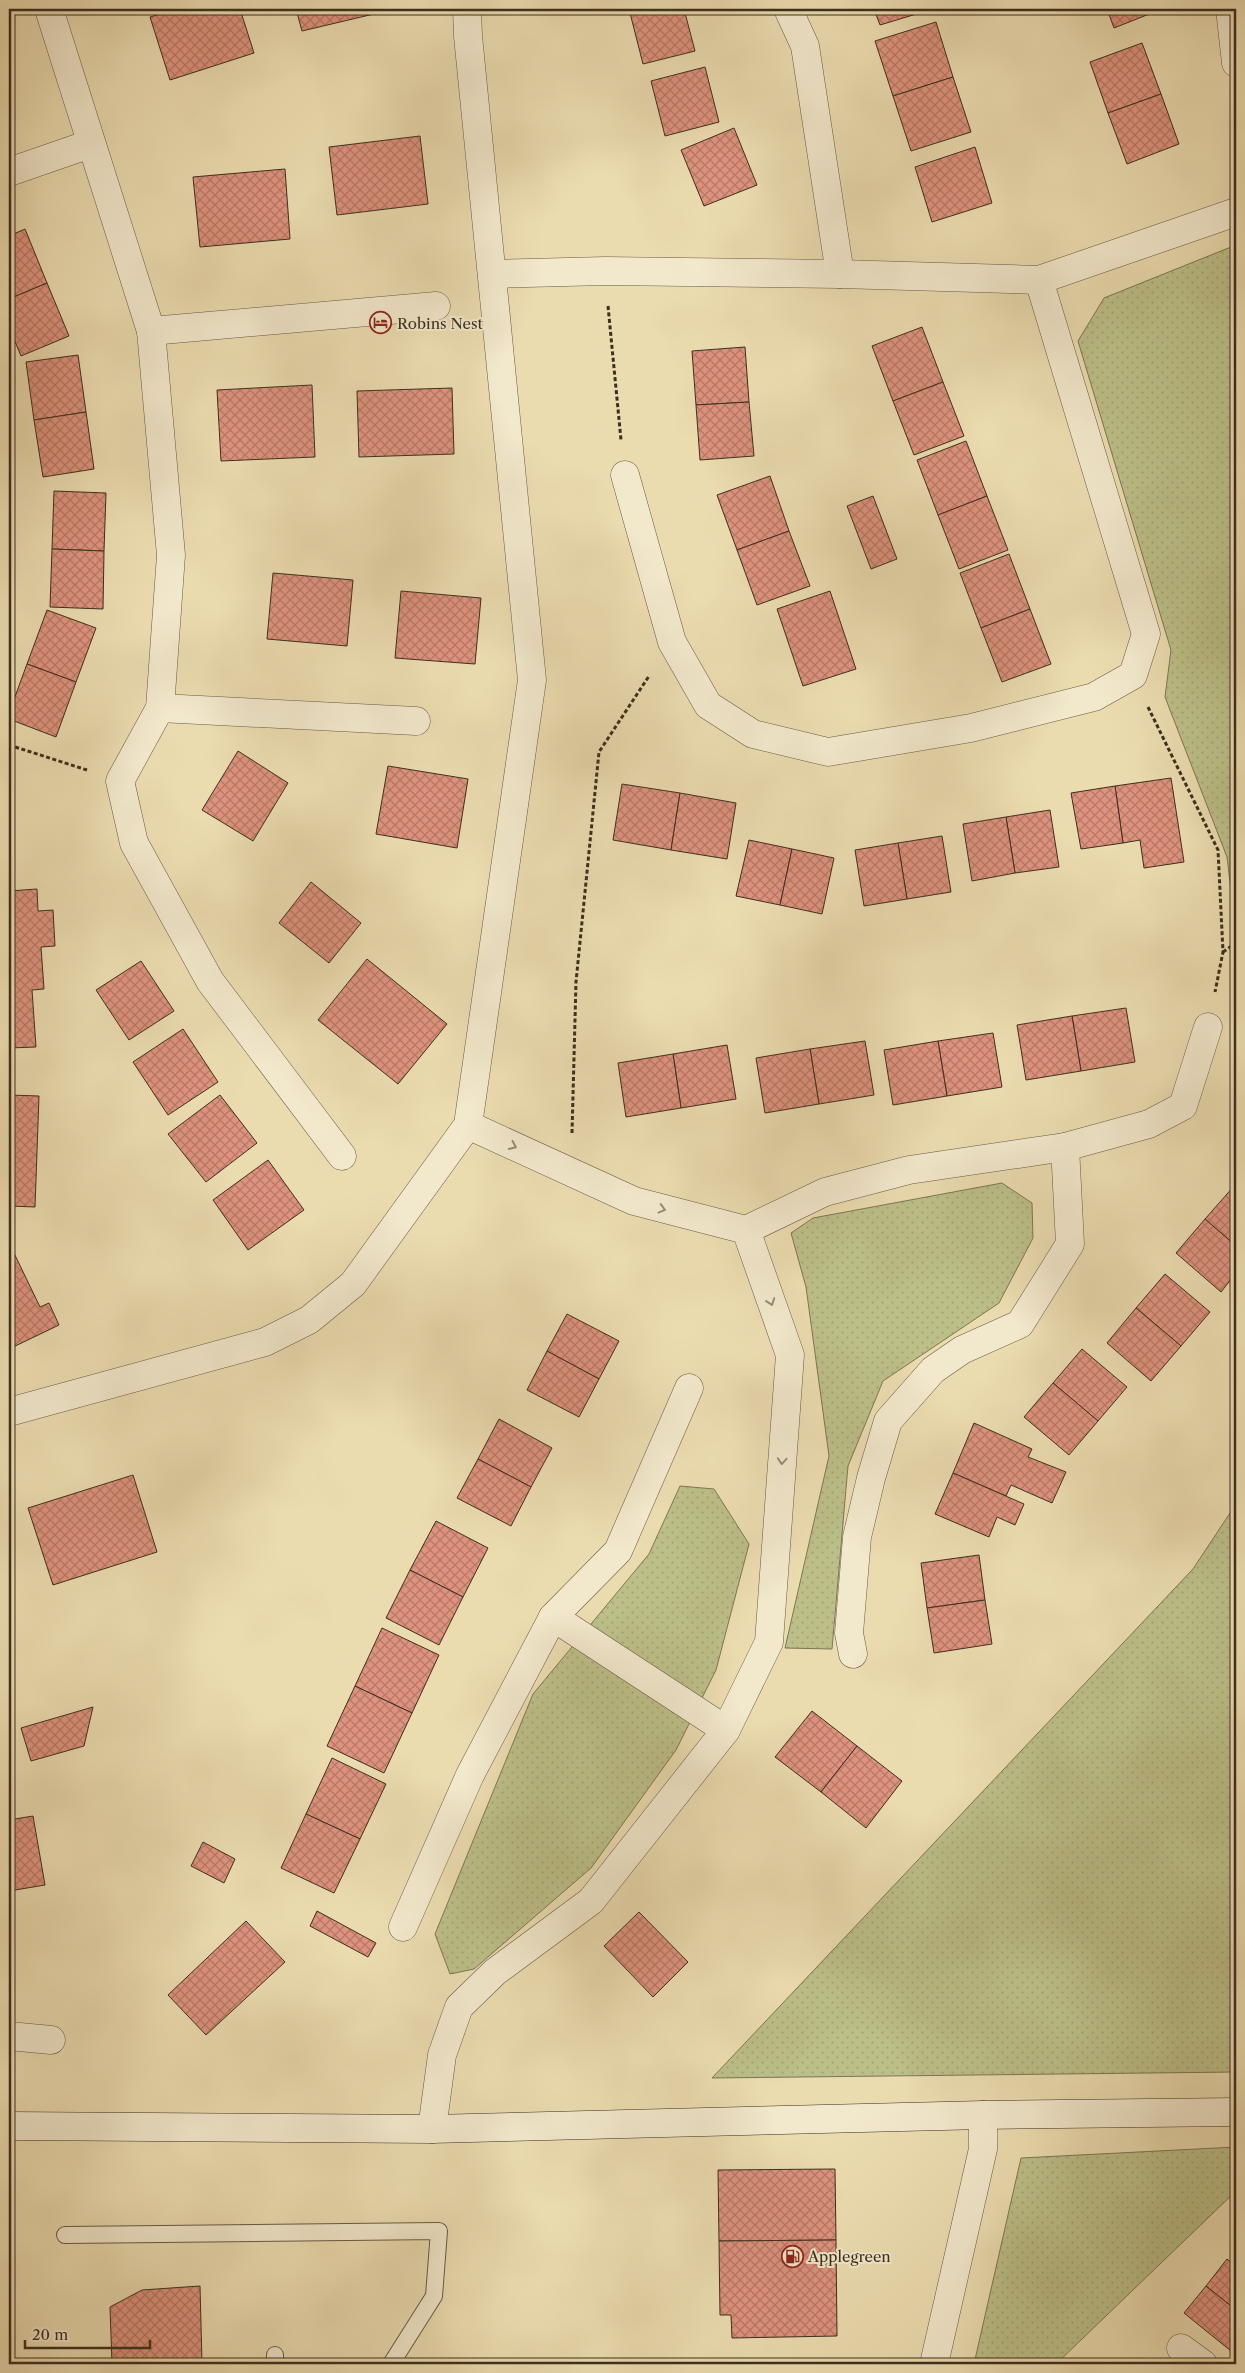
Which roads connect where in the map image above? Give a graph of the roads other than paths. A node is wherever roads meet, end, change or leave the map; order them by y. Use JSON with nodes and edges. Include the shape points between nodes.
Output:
{"nodes":[{"id":1,"x":49,"y":9,"type":"edge"},
{"id":2,"x":467,"y":9,"type":"edge"},
{"id":3,"x":788,"y":9,"type":"edge"},
{"id":4,"x":1230,"y":9,"type":"edge"},
{"id":5,"x":1236,"y":64,"type":"edge"},
{"id":6,"x":90,"y":144,"type":"junction"},
{"id":7,"x":9,"y":172,"type":"edge"},
{"id":8,"x":1236,"y":212,"type":"edge"},
{"id":9,"x":492,"y":274,"type":"junction"},
{"id":10,"x":840,"y":274,"type":"junction"},
{"id":11,"x":1039,"y":280,"type":"junction"},
{"id":12,"x":436,"y":306,"type":"dead end"},
{"id":13,"x":151,"y":331,"type":"junction"},
{"id":14,"x":625,"y":475,"type":"road end"},
{"id":15,"x":160,"y":708,"type":"junction"},
{"id":16,"x":416,"y":721,"type":"dead end"},
{"id":17,"x":1208,"y":1027,"type":"road end"},
{"id":18,"x":468,"y":1125,"type":"junction"},
{"id":19,"x":1065,"y":1147,"type":"junction"},
{"id":20,"x":342,"y":1156,"type":"dead end"},
{"id":21,"x":746,"y":1230,"type":"junction"},
{"id":22,"x":689,"y":1388,"type":"dead end"},
{"id":23,"x":9,"y":1412,"type":"edge"},
{"id":24,"x":554,"y":1616,"type":"junction"},
{"id":25,"x":853,"y":1654,"type":"dead end"},
{"id":26,"x":726,"y":1730,"type":"junction"},
{"id":27,"x":403,"y":1927,"type":"dead end"},
{"id":28,"x":9,"y":2036,"type":"edge"},
{"id":29,"x":52,"y":2040,"type":"dead end"},
{"id":30,"x":1236,"y":2112,"type":"edge"},
{"id":31,"x":983,"y":2115,"type":"junction"},
{"id":32,"x":9,"y":2126,"type":"edge"},
{"id":33,"x":432,"y":2129,"type":"junction"},
{"id":34,"x":65,"y":2235,"type":"dead end"},
{"id":35,"x":1181,"y":2348,"type":"dead end"},
{"id":36,"x":391,"y":2364,"type":"edge"},
{"id":37,"x":934,"y":2364,"type":"edge"},
{"id":38,"x":1203,"y":2364,"type":"edge"}],
"edges":[{"from":1,"to":6,"type":"street"},
{"from":2,"to":9,"type":"street"},
{"from":3,"to":10,"type":"street","via":[[805,46]]},
{"from":4,"to":5,"type":"street"},
{"from":6,"to":7,"type":"street"},
{"from":6,"to":13,"type":"street"},
{"from":8,"to":11,"type":"street"},
{"from":9,"to":10,"type":"street","via":[[605,271]]},
{"from":9,"to":18,"type":"street","via":[[532,680]]},
{"from":10,"to":11,"type":"street"},
{"from":11,"to":14,"type":"street","via":[[1146,634],[1133,675],[1094,697],[970,728],[828,752],[753,734],[708,705],[672,642]]},
{"from":12,"to":13,"type":"street"},
{"from":13,"to":15,"type":"street","via":[[170,555]]},
{"from":15,"to":16,"type":"street"},
{"from":15,"to":20,"type":"street","via":[[120,781],[134,843],[210,980]]},
{"from":17,"to":19,"type":"street","via":[[1183,1106],[1149,1124]]},
{"from":18,"to":21,"type":"street","one_way":true,"via":[[634,1201]]},
{"from":18,"to":23,"type":"street","via":[[353,1284],[310,1320],[265,1342]]},
{"from":19,"to":21,"type":"street","via":[[909,1170],[825,1192]]},
{"from":19,"to":25,"type":"street","via":[[1070,1244],[1020,1324],[962,1350],[933,1370],[888,1421],[870,1478],[857,1537],[849,1634]]},
{"from":21,"to":26,"type":"street","one_way":true,"via":[[790,1355],[769,1642]]},
{"from":22,"to":24,"type":"street","via":[[618,1551]]},
{"from":24,"to":26,"type":"street"},
{"from":24,"to":27,"type":"street","via":[[470,1775]]},
{"from":26,"to":33,"type":"street","via":[[591,1902],[495,1972],[459,2007],[442,2055]]},
{"from":28,"to":29,"type":"street"},
{"from":30,"to":31,"type":"street"},
{"from":31,"to":33,"type":"street"},
{"from":31,"to":37,"type":"street","via":[[983,2149]]},
{"from":32,"to":33,"type":"street"},
{"from":34,"to":36,"type":"lane","via":[[438,2231],[434,2296]]},
{"from":35,"to":38,"type":"street"}]}
